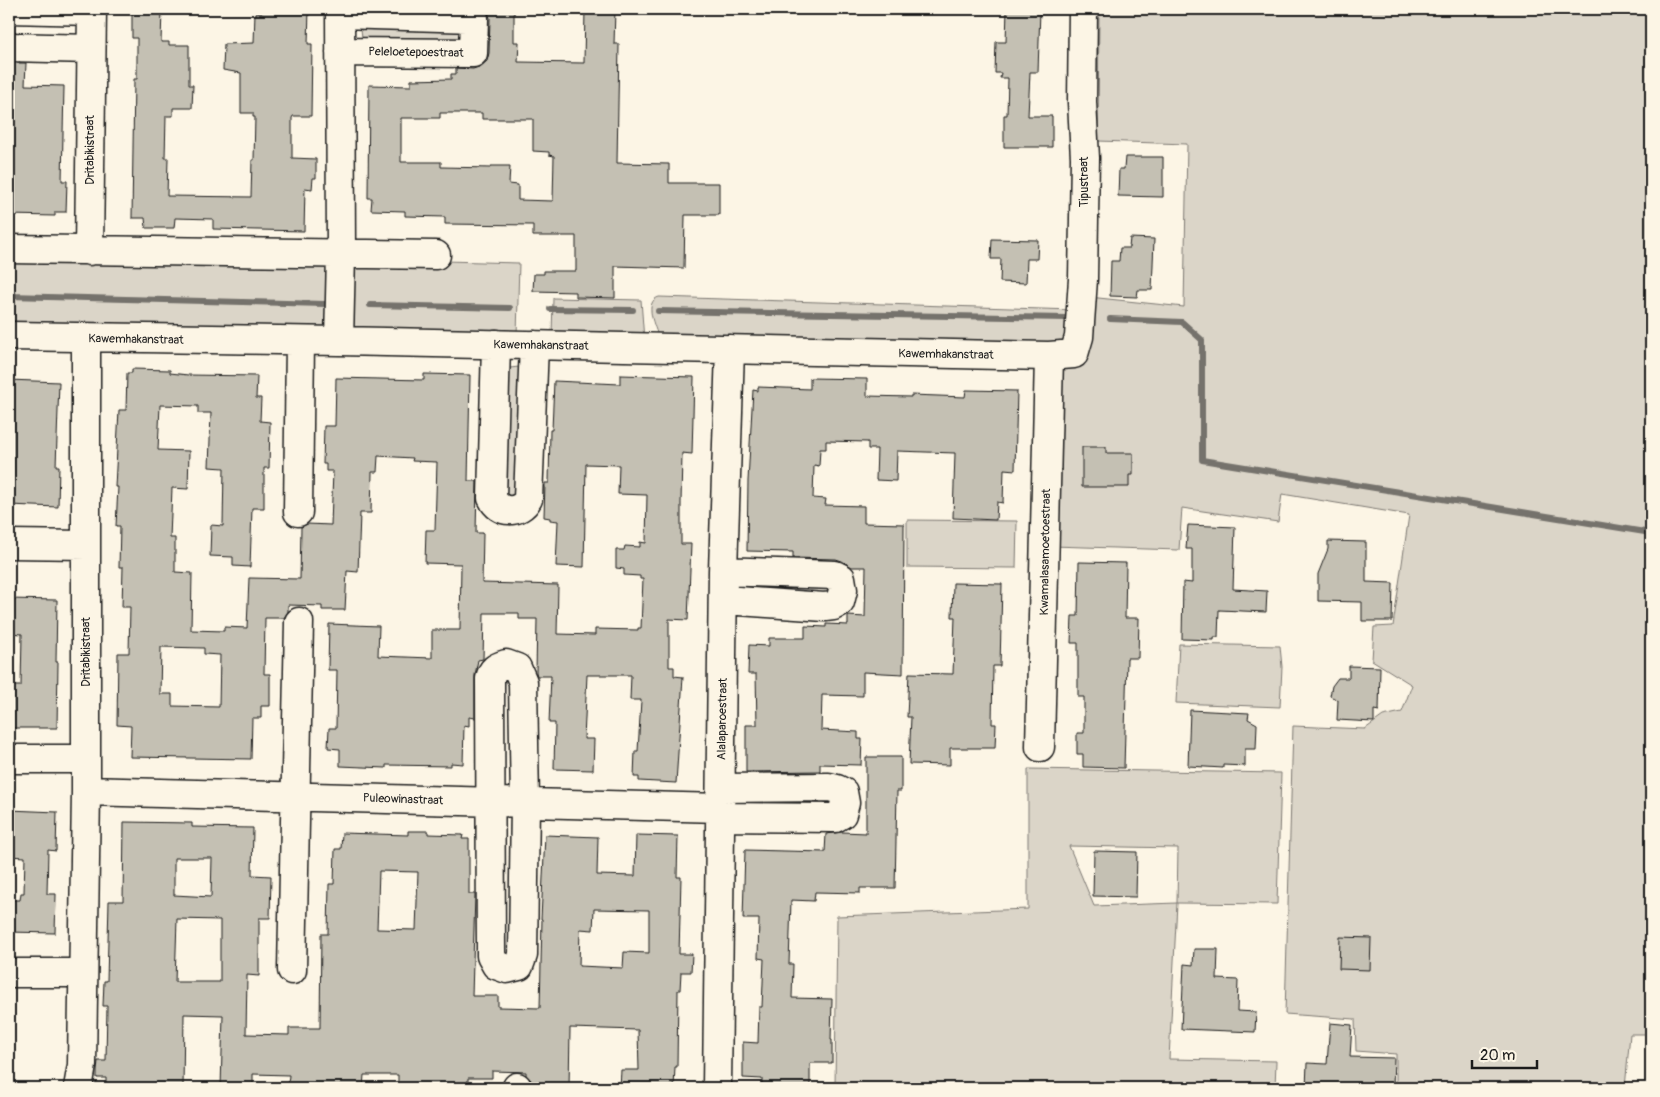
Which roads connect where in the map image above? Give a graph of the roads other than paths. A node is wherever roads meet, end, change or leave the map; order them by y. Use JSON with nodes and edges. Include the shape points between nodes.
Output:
{"nodes":[{"id":1,"x":1083,"y":9,"type":"edge"},
{"id":2,"x":9,"y":10,"type":"edge"},
{"id":3,"x":92,"y":10,"type":"edge"},
{"id":4,"x":340,"y":11,"type":"edge"},
{"id":5,"x":9,"y":47,"type":"edge"},
{"id":6,"x":91,"y":49,"type":"junction"},
{"id":7,"x":340,"y":52,"type":"junction"},
{"id":8,"x":9,"y":249,"type":"edge"},
{"id":9,"x":89,"y":251,"type":"junction"},
{"id":10,"x":341,"y":254,"type":"junction"},
{"id":11,"x":436,"y":255,"type":"dead end"},
{"id":12,"x":9,"y":336,"type":"edge"},
{"id":13,"x":86,"y":338,"type":"junction"},
{"id":14,"x":300,"y":341,"type":"junction"},
{"id":15,"x":339,"y":341,"type":"junction"},
{"id":16,"x":496,"y":344,"type":"junction"},
{"id":17,"x":534,"y":345,"type":"junction"},
{"id":18,"x":730,"y":349,"type":"junction"},
{"id":19,"x":1061,"y":355,"type":"junction"},
{"id":20,"x":298,"y":512,"type":"dead end"},
{"id":21,"x":9,"y":544,"type":"edge"},
{"id":22,"x":86,"y":545,"type":"junction"},
{"id":23,"x":723,"y":571,"type":"junction"},
{"id":24,"x":724,"y":600,"type":"junction"},
{"id":25,"x":300,"y":622,"type":"dead end"},
{"id":26,"x":1040,"y":747,"type":"dead end"},
{"id":27,"x":9,"y":758,"type":"edge"},
{"id":28,"x":86,"y":760,"type":"junction"},
{"id":29,"x":86,"y":791,"type":"junction"},
{"id":30,"x":297,"y":796,"type":"junction"},
{"id":31,"x":492,"y":802,"type":"junction"},
{"id":32,"x":525,"y":803,"type":"junction"},
{"id":33,"x":720,"y":804,"type":"junction"},
{"id":34,"x":292,"y":970,"type":"dead end"},
{"id":35,"x":9,"y":973,"type":"edge"},
{"id":36,"x":83,"y":973,"type":"junction"},
{"id":37,"x":78,"y":1088,"type":"edge"},
{"id":38,"x":717,"y":1088,"type":"edge"}],
"edges":[{"from":1,"to":19,"type":"street","name":"Tipustraat","via":[[1083,279],[1079,337]]},
{"from":2,"to":3,"type":"street","name":"Dritabikistraat"},
{"from":3,"to":6,"type":"street","name":"Dritabikistraat"},
{"from":4,"to":7,"type":"street","name":"Peleloetepoestraat"},
{"from":4,"to":7,"type":"street","name":"Peleloetepoestraat","via":[[474,18],[473,53]]},
{"from":5,"to":6,"type":"street"},
{"from":6,"to":9,"type":"street","name":"Dritabikistraat"},
{"from":7,"to":10,"type":"street","name":"Peleloetepoestraat"},
{"from":8,"to":9,"type":"street"},
{"from":9,"to":10,"type":"street"},
{"from":10,"to":11,"type":"street"},
{"from":10,"to":15,"type":"street","name":"Peleloetepoestraat"},
{"from":12,"to":13,"type":"street","name":"Kawemhakanstraat"},
{"from":13,"to":14,"type":"street","name":"Kawemhakanstraat"},
{"from":13,"to":22,"type":"street","name":"Dritabikistraat"},
{"from":14,"to":15,"type":"street","name":"Kawemhakanstraat"},
{"from":14,"to":20,"type":"street"},
{"from":15,"to":16,"type":"street","name":"Kawemhakanstraat"},
{"from":16,"to":17,"type":"street","name":"Kawemhakanstraat"},
{"from":16,"to":17,"type":"street","via":[[492,498],[501,509],[510,510],[518,510],[528,499]]},
{"from":17,"to":18,"type":"street","name":"Kawemhakanstraat"},
{"from":18,"to":19,"type":"street","name":"Kawemhakanstraat"},
{"from":18,"to":23,"type":"street","name":"Alalaparoestraat"},
{"from":19,"to":26,"type":"street","name":"Kwamalasamoetoestraat"},
{"from":21,"to":22,"type":"street"},
{"from":22,"to":28,"type":"street","name":"Dritabikistraat"},
{"from":23,"to":24,"type":"street","name":"Alalaparoestraat"},
{"from":23,"to":24,"type":"street","via":[[834,575],[841,578],[843,590],[840,602],[825,607]]},
{"from":24,"to":33,"type":"street","name":"Alalaparoestraat"},
{"from":25,"to":30,"type":"street"},
{"from":27,"to":28,"type":"street"},
{"from":28,"to":29,"type":"street","name":"Dritabikistraat"},
{"from":29,"to":30,"type":"street","name":"Puleowinastraat"},
{"from":29,"to":36,"type":"street","name":"Dritabikistraat"},
{"from":30,"to":31,"type":"street","name":"Puleowinastraat"},
{"from":30,"to":34,"type":"street"},
{"from":31,"to":32,"type":"street","name":"Puleowinastraat"},
{"from":31,"to":32,"type":"street","via":[[490,679],[496,667],[506,664],[517,668],[523,682]]},
{"from":31,"to":32,"type":"street","via":[[491,956],[496,966],[507,969],[519,966],[523,955]]},
{"from":32,"to":33,"type":"street","name":"Puleowinastraat"},
{"from":33,"to":38,"type":"street","name":"Alalaparoestraat"},
{"from":35,"to":36,"type":"street"},
{"from":36,"to":37,"type":"street","name":"Dritabikistraat","via":[[82,1065]]}]}
